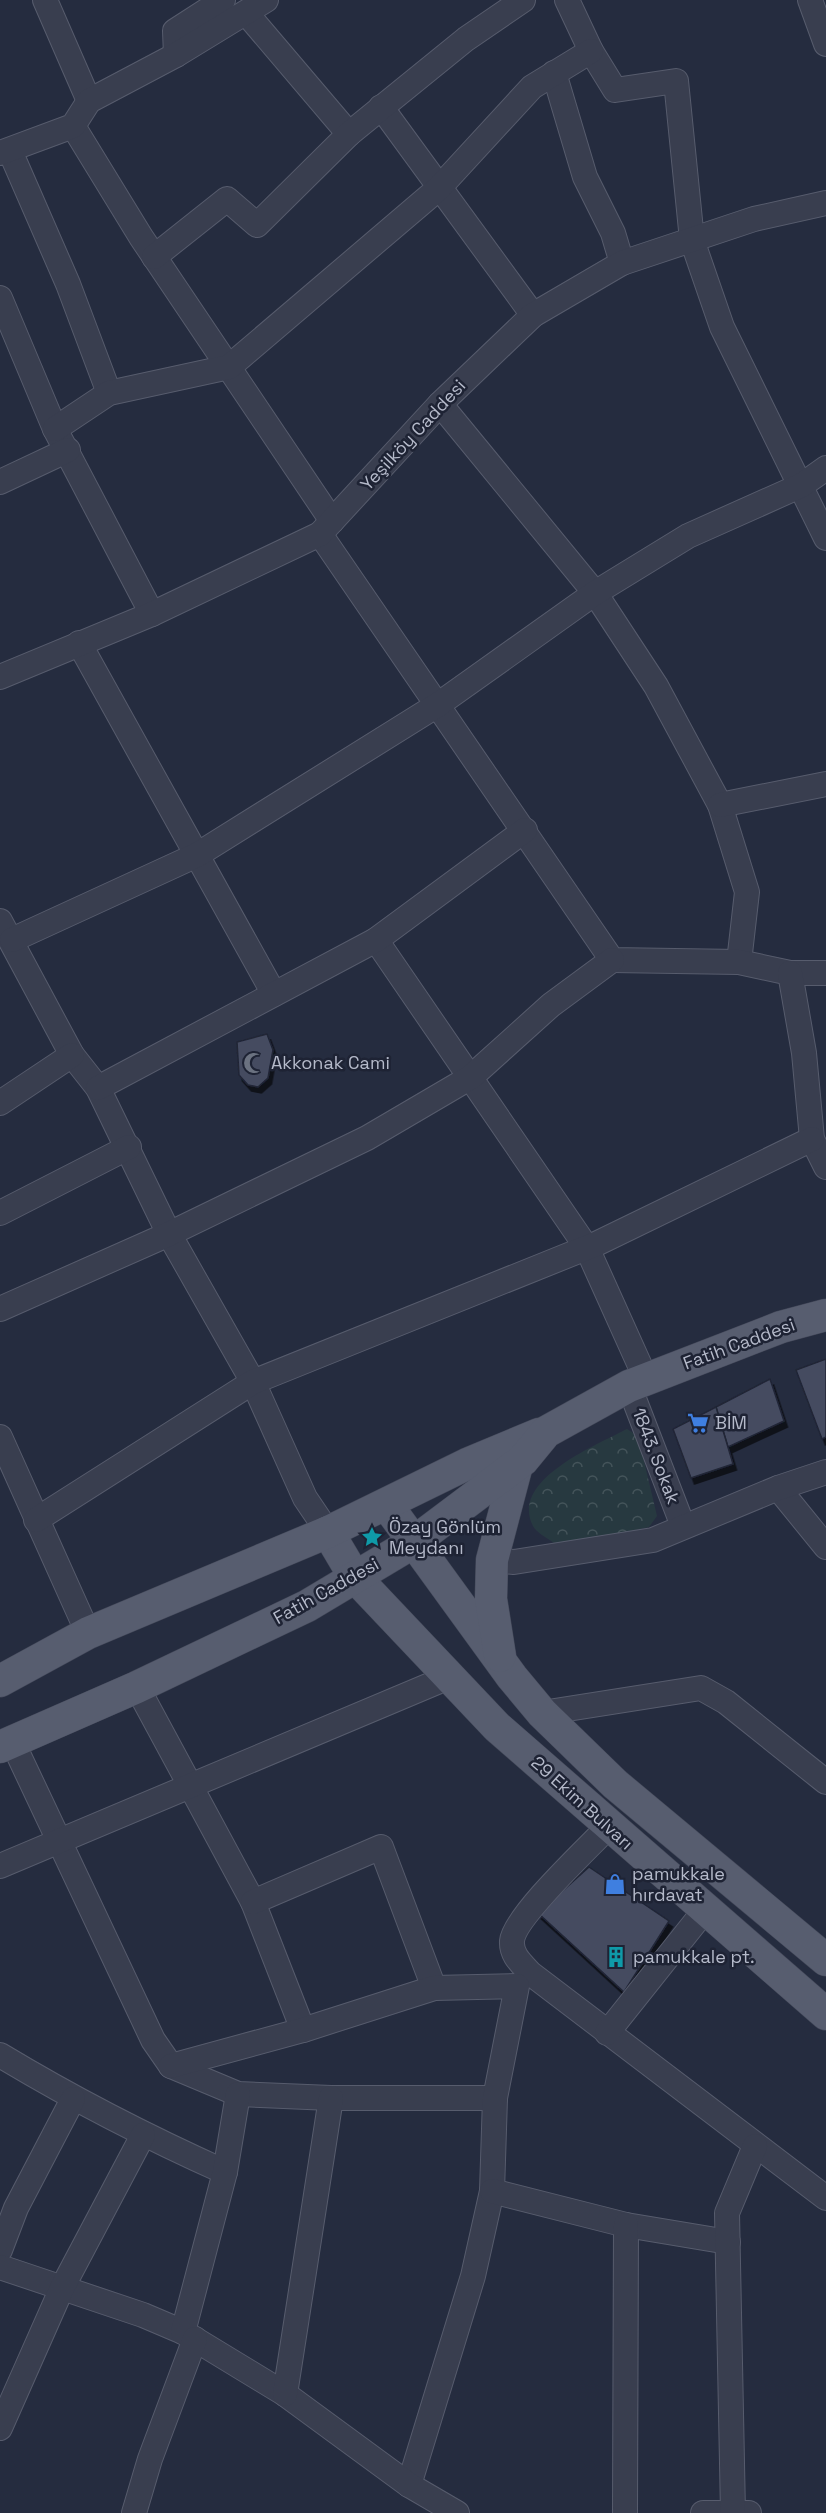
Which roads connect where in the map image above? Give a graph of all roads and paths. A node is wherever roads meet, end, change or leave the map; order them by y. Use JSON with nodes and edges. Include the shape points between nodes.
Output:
{"nodes":[{"id":1,"x":45,"y":0,"type":"edge"},
{"id":2,"x":223,"y":0,"type":"edge"},
{"id":3,"x":523,"y":0,"type":"edge"},
{"id":4,"x":567,"y":0,"type":"edge"},
{"id":5,"x":816,"y":2,"type":"edge"},
{"id":6,"x":257,"y":7,"type":"edge"},
{"id":7,"x":826,"y":44,"type":"edge"},
{"id":8,"x":591,"y":51,"type":"junction"},
{"id":9,"x":176,"y":55,"type":"junction"},
{"id":10,"x":554,"y":73,"type":"junction"},
{"id":11,"x":89,"y":101,"type":"junction"},
{"id":12,"x":381,"y":107,"type":"junction"},
{"id":13,"x":73,"y":126,"type":"junction"},
{"id":14,"x":349,"y":134,"type":"junction"},
{"id":15,"x":5,"y":152,"type":"edge"},
{"id":16,"x":439,"y":188,"type":"junction"},
{"id":17,"x":826,"y":203,"type":"edge"},
{"id":18,"x":692,"y":240,"type":"junction"},
{"id":19,"x":154,"y":257,"type":"junction"},
{"id":20,"x":622,"y":263,"type":"junction"},
{"id":21,"x":2,"y":309,"type":"edge"},
{"id":22,"x":533,"y":315,"type":"junction"},
{"id":23,"x":229,"y":367,"type":"junction"},
{"id":24,"x":109,"y":393,"type":"junction"},
{"id":25,"x":440,"y":404,"type":"junction"},
{"id":26,"x":55,"y":429,"type":"junction"},
{"id":27,"x":68,"y":450,"type":"junction"},
{"id":28,"x":826,"y":468,"type":"edge"},
{"id":29,"x":0,"y":482,"type":"edge"},
{"id":30,"x":802,"y":485,"type":"junction"},
{"id":31,"x":326,"y":527,"type":"junction"},
{"id":32,"x":826,"y":538,"type":"edge"},
{"id":33,"x":595,"y":593,"type":"junction"},
{"id":34,"x":153,"y":614,"type":"junction"},
{"id":35,"x":79,"y":643,"type":"junction"},
{"id":36,"x":0,"y":677,"type":"edge"},
{"id":37,"x":439,"y":704,"type":"junction"},
{"id":38,"x":826,"y":784,"type":"edge"},
{"id":39,"x":720,"y":805,"type":"junction"},
{"id":40,"x":525,"y":830,"type":"junction"},
{"id":41,"x":197,"y":855,"type":"junction"},
{"id":42,"x":6,"y":931,"type":"edge"},
{"id":43,"x":376,"y":940,"type":"junction"},
{"id":44,"x":612,"y":960,"type":"junction"},
{"id":45,"x":739,"y":962,"type":"junction"},
{"id":46,"x":790,"y":973,"type":"junction"},
{"id":47,"x":826,"y":973,"type":"edge"},
{"id":48,"x":274,"y":994,"type":"junction"},
{"id":49,"x":72,"y":1055,"type":"junction"},
{"id":50,"x":471,"y":1077,"type":"junction"},
{"id":51,"x":98,"y":1088,"type":"junction"},
{"id":52,"x":0,"y":1103,"type":"edge"},
{"id":53,"x":812,"y":1138,"type":"junction"},
{"id":54,"x":129,"y":1147,"type":"junction"},
{"id":55,"x":826,"y":1167,"type":"edge"},
{"id":56,"x":0,"y":1213,"type":"edge"},
{"id":57,"x":169,"y":1234,"type":"junction"},
{"id":58,"x":587,"y":1248,"type":"junction"},
{"id":59,"x":0,"y":1309,"type":"edge"},
{"id":60,"x":826,"y":1314,"type":"edge"},
{"id":61,"x":253,"y":1382,"type":"junction"},
{"id":62,"x":638,"y":1382,"type":"junction"},
{"id":63,"x":546,"y":1432,"type":"junction"},
{"id":64,"x":0,"y":1437,"type":"edge"},
{"id":65,"x":517,"y":1465,"type":"junction"},
{"id":66,"x":826,"y":1472,"type":"edge"},
{"id":67,"x":778,"y":1488,"type":"junction"},
{"id":68,"x":387,"y":1505,"type":"junction"},
{"id":69,"x":36,"y":1520,"type":"junction"},
{"id":70,"x":683,"y":1526,"type":"junction"},
{"id":71,"x":328,"y":1532,"type":"junction"},
{"id":72,"x":414,"y":1542,"type":"junction"},
{"id":73,"x":826,"y":1547,"type":"edge"},
{"id":74,"x":492,"y":1560,"type":"junction"},
{"id":75,"x":354,"y":1576,"type":"junction"},
{"id":76,"x":88,"y":1633,"type":"junction"},
{"id":77,"x":501,"y":1662,"type":"junction"},
{"id":78,"x":449,"y":1677,"type":"junction"},
{"id":79,"x":0,"y":1681,"type":"edge"},
{"id":80,"x":137,"y":1687,"type":"junction"},
{"id":81,"x":542,"y":1713,"type":"junction"},
{"id":82,"x":6,"y":1744,"type":"edge"},
{"id":83,"x":826,"y":1782,"type":"edge"},
{"id":84,"x":191,"y":1787,"type":"junction"},
{"id":85,"x":608,"y":1827,"type":"junction"},
{"id":86,"x":58,"y":1841,"type":"junction"},
{"id":87,"x":0,"y":1866,"type":"edge"},
{"id":88,"x":253,"y":1902,"type":"junction"},
{"id":89,"x":705,"y":1910,"type":"junction"},
{"id":90,"x":826,"y":1960,"type":"edge"},
{"id":91,"x":524,"y":1980,"type":"junction"},
{"id":92,"x":434,"y":1988,"type":"junction"},
{"id":93,"x":826,"y":2014,"type":"edge"},
{"id":94,"x":303,"y":2030,"type":"junction"},
{"id":95,"x":607,"y":2033,"type":"junction"},
{"id":96,"x":0,"y":2055,"type":"edge"},
{"id":97,"x":171,"y":2066,"type":"junction"},
{"id":98,"x":238,"y":2094,"type":"junction"},
{"id":99,"x":331,"y":2098,"type":"junction"},
{"id":100,"x":495,"y":2098,"type":"junction"},
{"id":101,"x":73,"y":2099,"type":"junction"},
{"id":102,"x":143,"y":2135,"type":"junction"},
{"id":103,"x":755,"y":2146,"type":"junction"},
{"id":104,"x":225,"y":2172,"type":"junction"},
{"id":105,"x":492,"y":2191,"type":"junction"},
{"id":106,"x":823,"y":2191,"type":"edge"},
{"id":107,"x":8,"y":2204,"type":"edge"},
{"id":108,"x":626,"y":2225,"type":"junction"},
{"id":109,"x":728,"y":2242,"type":"junction"},
{"id":110,"x":0,"y":2250,"type":"edge"},
{"id":111,"x":0,"y":2267,"type":"edge"},
{"id":112,"x":62,"y":2288,"type":"junction"},
{"id":113,"x":189,"y":2336,"type":"junction"},
{"id":114,"x":285,"y":2394,"type":"junction"},
{"id":115,"x":0,"y":2428,"type":"edge"},
{"id":116,"x":409,"y":2486,"type":"junction"},
{"id":117,"x":134,"y":2513,"type":"edge"},
{"id":118,"x":457,"y":2513,"type":"edge"},
{"id":119,"x":625,"y":2513,"type":"edge"},
{"id":120,"x":703,"y":2513,"type":"edge"},
{"id":121,"x":733,"y":2513,"type":"edge"},
{"id":122,"x":749,"y":2513,"type":"edge"}],
"edges":[{"from":1,"to":11,"type":"street"},
{"from":2,"to":9,"type":"street","via":[[175,32]]},
{"from":3,"to":12,"type":"street","via":[[466,39]]},
{"from":4,"to":8,"type":"street"},
{"from":5,"to":7,"type":"street"},
{"from":6,"to":9,"type":"street"},
{"from":6,"to":14,"type":"street"},
{"from":8,"to":10,"type":"street"},
{"from":8,"to":18,"type":"street","via":[[615,90],[676,81]]},
{"from":9,"to":11,"type":"street"},
{"from":10,"to":16,"type":"street","via":[[532,87]]},
{"from":10,"to":20,"type":"street","via":[[585,177],[613,233]]},
{"from":11,"to":13,"type":"street"},
{"from":12,"to":14,"type":"street"},
{"from":12,"to":16,"type":"street"},
{"from":13,"to":15,"type":"street"},
{"from":13,"to":19,"type":"street"},
{"from":14,"to":19,"type":"street","via":[[257,225],[227,199]]},
{"from":15,"to":24,"type":"street","via":[[68,284]]},
{"from":16,"to":22,"type":"street"},
{"from":16,"to":23,"type":"street"},
{"from":17,"to":18,"type":"street","name":"Yeşilköy Caddesi","via":[[754,219]]},
{"from":18,"to":20,"type":"street","name":"Yeşilköy Caddesi"},
{"from":18,"to":30,"type":"street","via":[[722,327]]},
{"from":19,"to":23,"type":"street"},
{"from":20,"to":22,"type":"street","name":"Yeşilköy Caddesi"},
{"from":21,"to":26,"type":"street"},
{"from":22,"to":25,"type":"street","name":"Yeşilköy Caddesi"},
{"from":23,"to":24,"type":"street"},
{"from":23,"to":31,"type":"street"},
{"from":24,"to":26,"type":"street"},
{"from":25,"to":31,"type":"street","name":"Yeşilköy Caddesi"},
{"from":25,"to":33,"type":"street"},
{"from":26,"to":27,"type":"street"},
{"from":27,"to":29,"type":"street"},
{"from":27,"to":34,"type":"street"},
{"from":28,"to":30,"type":"street"},
{"from":30,"to":32,"type":"street"},
{"from":30,"to":33,"type":"street","via":[[688,536]]},
{"from":31,"to":34,"type":"street","name":"Yeşilköy Caddesi"},
{"from":31,"to":37,"type":"street"},
{"from":33,"to":37,"type":"street"},
{"from":33,"to":39,"type":"street","via":[[656,686]]},
{"from":34,"to":35,"type":"street","name":"Yeşilköy Caddesi"},
{"from":35,"to":36,"type":"street","name":"Yeşilköy Caddesi"},
{"from":35,"to":41,"type":"street"},
{"from":37,"to":40,"type":"street"},
{"from":37,"to":41,"type":"street"},
{"from":38,"to":39,"type":"street"},
{"from":39,"to":45,"type":"street","via":[[747,892]]},
{"from":40,"to":43,"type":"street"},
{"from":40,"to":44,"type":"street"},
{"from":41,"to":42,"type":"street"},
{"from":41,"to":48,"type":"street"},
{"from":42,"to":49,"type":"street"},
{"from":43,"to":48,"type":"street"},
{"from":43,"to":50,"type":"street","name":"1843. Sokak"},
{"from":44,"to":45,"type":"street"},
{"from":44,"to":50,"type":"street","via":[[551,1005]]},
{"from":45,"to":46,"type":"street"},
{"from":46,"to":47,"type":"street"},
{"from":46,"to":53,"type":"street","via":[[804,1053]]},
{"from":48,"to":51,"type":"street"},
{"from":49,"to":51,"type":"street"},
{"from":49,"to":52,"type":"street"},
{"from":50,"to":57,"type":"street","via":[[367,1138]]},
{"from":50,"to":58,"type":"street","name":"1843. Sokak"},
{"from":51,"to":54,"type":"street"},
{"from":53,"to":55,"type":"street"},
{"from":53,"to":58,"type":"street"},
{"from":54,"to":56,"type":"street"},
{"from":54,"to":57,"type":"street"},
{"from":57,"to":59,"type":"street"},
{"from":57,"to":61,"type":"street"},
{"from":58,"to":61,"type":"street"},
{"from":58,"to":62,"type":"street","name":"1843. Sokak"},
{"from":60,"to":62,"type":"main road","name":"Fatih Caddesi","via":[[781,1327]]},
{"from":61,"to":69,"type":"street"},
{"from":61,"to":71,"type":"street","via":[[305,1498]]},
{"from":62,"to":63,"type":"main road","name":"Fatih Caddesi"},
{"from":62,"to":70,"type":"street","name":"1843. Sokak"},
{"from":63,"to":65,"type":"main road","name":"Fatih Caddesi"},
{"from":63,"to":68,"type":"main road","via":[[467,1464]]},
{"from":64,"to":69,"type":"street"},
{"from":65,"to":72,"type":"main road","name":"Fatih Caddesi"},
{"from":65,"to":74,"type":"main road"},
{"from":66,"to":67,"type":"street"},
{"from":67,"to":70,"type":"street"},
{"from":67,"to":73,"type":"street"},
{"from":68,"to":71,"type":"main road"},
{"from":68,"to":72,"type":"main road","name":"29 Ekim Bulvarı"},
{"from":69,"to":76,"type":"street"},
{"from":70,"to":74,"type":"street","via":[[653,1540],[514,1562]]},
{"from":71,"to":75,"type":"main road","name":"29 Ekim Bulvarı"},
{"from":71,"to":76,"type":"main road"},
{"from":72,"to":75,"type":"main road","name":"Fatih Caddesi"},
{"from":72,"to":77,"type":"main road","name":"29 Ekim Bulvarı"},
{"from":74,"to":77,"type":"main road","via":[[491,1599]]},
{"from":75,"to":78,"type":"main road","name":"29 Ekim Bulvarı"},
{"from":75,"to":80,"type":"main road","name":"Fatih Caddesi","via":[[307,1606]]},
{"from":76,"to":79,"type":"main road"},
{"from":77,"to":81,"type":"main road","name":"29 Ekim Bulvarı"},
{"from":78,"to":84,"type":"street"},
{"from":78,"to":85,"type":"main road","name":"29 Ekim Bulvarı"},
{"from":80,"to":82,"type":"main road","name":"Fatih Caddesi"},
{"from":80,"to":84,"type":"street"},
{"from":81,"to":83,"type":"street","via":[[701,1688],[726,1702]]},
{"from":81,"to":90,"type":"main road","name":"29 Ekim Bulvarı","via":[[615,1784]]},
{"from":82,"to":86,"type":"street"},
{"from":84,"to":86,"type":"street"},
{"from":84,"to":88,"type":"street"},
{"from":85,"to":89,"type":"main road","name":"29 Ekim Bulvarı"},
{"from":85,"to":91,"type":"street","via":[[514,1930],[513,1950]]},
{"from":86,"to":87,"type":"street"},
{"from":86,"to":97,"type":"street","via":[[153,2040]]},
{"from":88,"to":92,"type":"street","via":[[381,1847]]},
{"from":88,"to":94,"type":"street"},
{"from":89,"to":93,"type":"main road","name":"29 Ekim Bulvarı"},
{"from":89,"to":95,"type":"street"},
{"from":91,"to":92,"type":"street"},
{"from":91,"to":95,"type":"street"},
{"from":91,"to":100,"type":"street"},
{"from":92,"to":94,"type":"street"},
{"from":94,"to":97,"type":"street"},
{"from":95,"to":103,"type":"street"},
{"from":96,"to":101,"type":"street"},
{"from":97,"to":98,"type":"street"},
{"from":98,"to":99,"type":"street"},
{"from":98,"to":104,"type":"street"},
{"from":99,"to":100,"type":"street"},
{"from":99,"to":114,"type":"street"},
{"from":100,"to":105,"type":"street"},
{"from":101,"to":102,"type":"street"},
{"from":101,"to":107,"type":"street"},
{"from":102,"to":104,"type":"street"},
{"from":102,"to":112,"type":"street"},
{"from":103,"to":106,"type":"street"},
{"from":103,"to":109,"type":"street","via":[[728,2213]]},
{"from":104,"to":113,"type":"street"},
{"from":105,"to":108,"type":"street"},
{"from":105,"to":116,"type":"street","via":[[472,2276]]},
{"from":107,"to":110,"type":"street"},
{"from":108,"to":109,"type":"street"},
{"from":108,"to":119,"type":"street"},
{"from":109,"to":121,"type":"street"},
{"from":111,"to":112,"type":"street"},
{"from":112,"to":113,"type":"street","via":[[143,2315]]},
{"from":112,"to":115,"type":"street"},
{"from":113,"to":114,"type":"street"},
{"from":113,"to":117,"type":"street"},
{"from":114,"to":116,"type":"street"},
{"from":116,"to":118,"type":"street"},
{"from":120,"to":121,"type":"street"},
{"from":121,"to":122,"type":"street"}]}
